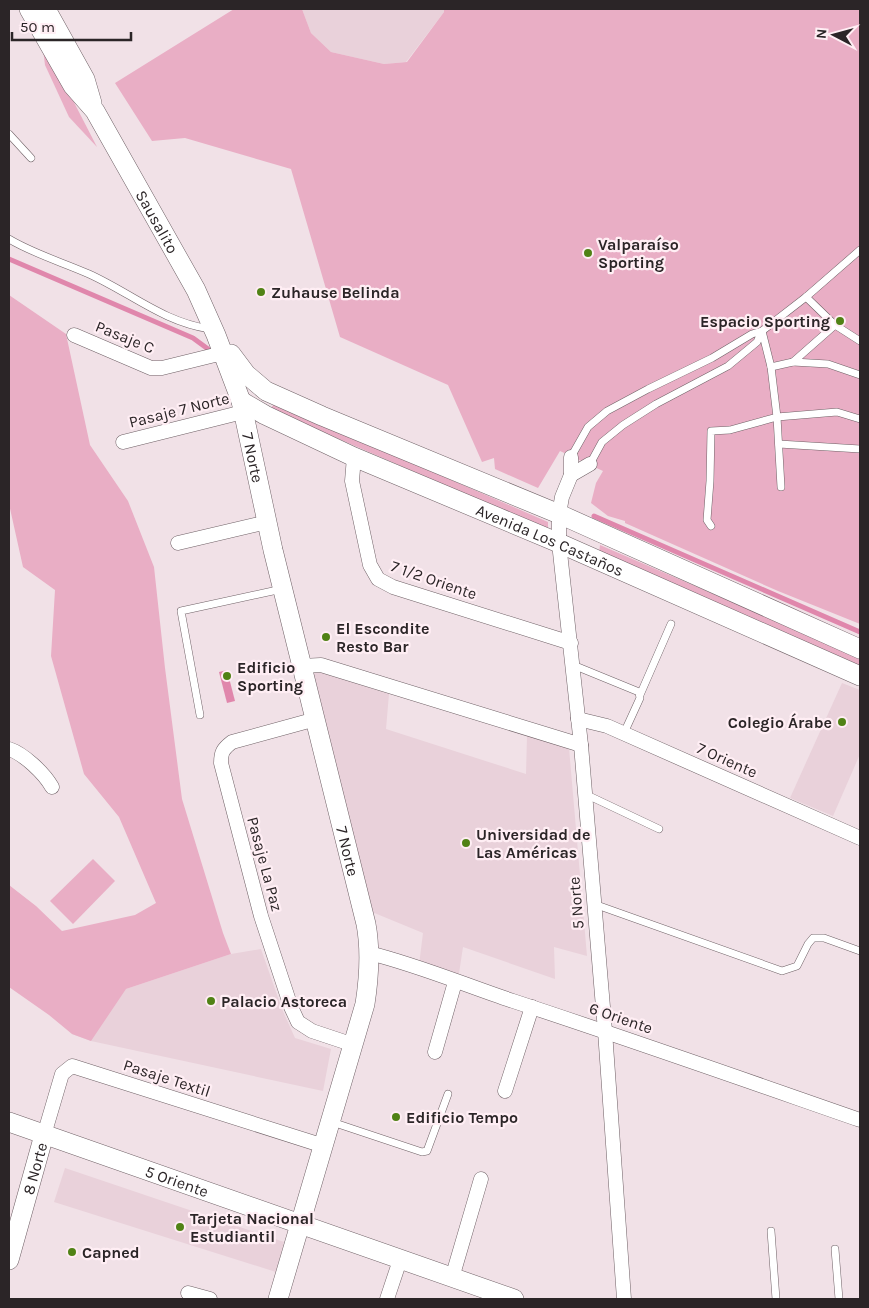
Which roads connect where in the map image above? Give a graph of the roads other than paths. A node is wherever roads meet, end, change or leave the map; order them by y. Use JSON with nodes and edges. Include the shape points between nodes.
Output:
{"nodes":[{"id":1,"x":30,"y":9,"type":"edge"},
{"id":2,"x":46,"y":9,"type":"edge"},
{"id":3,"x":95,"y":111,"type":"junction"},
{"id":4,"x":9,"y":134,"type":"edge"},
{"id":5,"x":31,"y":158,"type":"dead end"},
{"id":6,"x":9,"y":239,"type":"edge"},
{"id":7,"x":860,"y":250,"type":"edge"},
{"id":8,"x":806,"y":297,"type":"junction"},
{"id":9,"x":835,"y":325,"type":"junction"},
{"id":10,"x":762,"y":330,"type":"junction"},
{"id":11,"x":215,"y":332,"type":"junction"},
{"id":12,"x":74,"y":335,"type":"dead end"},
{"id":13,"x":860,"y":341,"type":"edge"},
{"id":14,"x":223,"y":353,"type":"junction"},
{"id":15,"x":793,"y":362,"type":"junction"},
{"id":16,"x":770,"y":367,"type":"junction"},
{"id":17,"x":860,"y":375,"type":"edge"},
{"id":18,"x":266,"y":391,"type":"junction"},
{"id":19,"x":242,"y":406,"type":"junction"},
{"id":20,"x":777,"y":417,"type":"junction"},
{"id":21,"x":860,"y":419,"type":"edge"},
{"id":22,"x":123,"y":442,"type":"dead end"},
{"id":23,"x":779,"y":444,"type":"junction"},
{"id":24,"x":860,"y":449,"type":"edge"},
{"id":25,"x":354,"y":457,"type":"junction"},
{"id":26,"x":571,"y":457,"type":"joint"},
{"id":27,"x":590,"y":464,"type":"joint"},
{"id":28,"x":571,"y":476,"type":"junction"},
{"id":29,"x":781,"y":487,"type":"dead end"},
{"id":30,"x":559,"y":514,"type":"junction"},
{"id":31,"x":267,"y":522,"type":"junction"},
{"id":32,"x":710,"y":526,"type":"dead end"},
{"id":33,"x":560,"y":543,"type":"junction"},
{"id":34,"x":178,"y":544,"type":"dead end"},
{"id":35,"x":283,"y":588,"type":"junction"},
{"id":36,"x":671,"y":624,"type":"dead end"},
{"id":37,"x":571,"y":643,"type":"junction"},
{"id":38,"x":860,"y":649,"type":"edge"},
{"id":39,"x":573,"y":665,"type":"junction"},
{"id":40,"x":301,"y":666,"type":"junction"},
{"id":41,"x":860,"y":676,"type":"edge"},
{"id":42,"x":640,"y":695,"type":"junction"},
{"id":43,"x":200,"y":715,"type":"dead end"},
{"id":44,"x":316,"y":719,"type":"junction"},
{"id":45,"x":578,"y":719,"type":"junction"},
{"id":46,"x":624,"y":733,"type":"junction"},
{"id":47,"x":581,"y":745,"type":"junction"},
{"id":48,"x":9,"y":749,"type":"edge"},
{"id":49,"x":52,"y":787,"type":"dead end"},
{"id":50,"x":585,"y":794,"type":"junction"},
{"id":51,"x":660,"y":829,"type":"dead end"},
{"id":52,"x":860,"y":838,"type":"edge"},
{"id":53,"x":593,"y":904,"type":"junction"},
{"id":54,"x":860,"y":951,"type":"edge"},
{"id":55,"x":369,"y":953,"type":"junction"},
{"id":56,"x":455,"y":982,"type":"junction"},
{"id":57,"x":532,"y":1007,"type":"junction"},
{"id":58,"x":605,"y":1031,"type":"junction"},
{"id":59,"x":354,"y":1045,"type":"junction"},
{"id":60,"x":435,"y":1052,"type":"dead end"},
{"id":61,"x":505,"y":1091,"type":"dead end"},
{"id":62,"x":448,"y":1094,"type":"dead end"},
{"id":63,"x":860,"y":1120,"type":"edge"},
{"id":64,"x":9,"y":1122,"type":"edge"},
{"id":65,"x":331,"y":1122,"type":"junction"},
{"id":66,"x":44,"y":1135,"type":"junction"},
{"id":67,"x":324,"y":1146,"type":"junction"},
{"id":68,"x":481,"y":1179,"type":"dead end"},
{"id":69,"x":300,"y":1223,"type":"junction"},
{"id":70,"x":771,"y":1231,"type":"dead end"},
{"id":71,"x":836,"y":1249,"type":"dead end"},
{"id":72,"x":9,"y":1260,"type":"edge"},
{"id":73,"x":400,"y":1260,"type":"junction"},
{"id":74,"x":452,"y":1278,"type":"junction"},
{"id":75,"x":188,"y":1293,"type":"dead end"},
{"id":76,"x":479,"y":1294,"type":"edge"},
{"id":77,"x":210,"y":1299,"type":"edge"},
{"id":78,"x":278,"y":1299,"type":"edge"},
{"id":79,"x":387,"y":1299,"type":"edge"},
{"id":80,"x":514,"y":1299,"type":"edge"},
{"id":81,"x":624,"y":1299,"type":"edge"},
{"id":82,"x":776,"y":1299,"type":"edge"},
{"id":83,"x":839,"y":1299,"type":"edge"}],
"edges":[{"from":1,"to":3,"type":"main road","name":"Sausalito","via":[[73,86]]},
{"from":2,"to":3,"type":"main road","name":"Sausalito","via":[[85,79]]},
{"from":3,"to":11,"type":"main road","name":"Sausalito","via":[[196,290]]},
{"from":4,"to":5,"type":"lane"},
{"from":6,"to":11,"type":"lane","via":[[91,275],[160,313]]},
{"from":7,"to":8,"type":"lane"},
{"from":8,"to":9,"type":"lane"},
{"from":8,"to":10,"type":"lane"},
{"from":9,"to":13,"type":"lane"},
{"from":9,"to":15,"type":"lane"},
{"from":10,"to":16,"type":"lane"},
{"from":10,"to":26,"type":"lane","via":[[607,411],[588,427]]},
{"from":10,"to":27,"type":"lane","via":[[757,342],[728,366],[623,424],[602,442]]},
{"from":11,"to":14,"type":"main road","name":"Sausalito"},
{"from":11,"to":18,"type":"main road","name":"Sausalito","via":[[246,374]]},
{"from":12,"to":14,"type":"street","name":"Pasaje C","via":[[151,368]]},
{"from":14,"to":19,"type":"main road","name":"Sausalito"},
{"from":15,"to":16,"type":"lane"},
{"from":15,"to":17,"type":"lane","via":[[828,364]]},
{"from":16,"to":20,"type":"lane"},
{"from":18,"to":19,"type":"main road","via":[[252,392]]},
{"from":18,"to":30,"type":"main road","name":"Avenida Los Castaños"},
{"from":19,"to":22,"type":"street","name":"Pasaje 7 Norte"},
{"from":19,"to":25,"type":"main road","name":"Avenida Los Castaños"},
{"from":19,"to":31,"type":"main road","name":"7 Norte"},
{"from":20,"to":21,"type":"lane","via":[[837,412]]},
{"from":20,"to":23,"type":"lane"},
{"from":20,"to":32,"type":"lane","via":[[739,428],[711,431],[707,520]]},
{"from":23,"to":24,"type":"lane"},
{"from":23,"to":29,"type":"lane"},
{"from":25,"to":33,"type":"main road","name":"Avenida Los Castaños"},
{"from":25,"to":37,"type":"street","name":"7 1/2 Oriente","via":[[352,481],[370,565],[378,579],[393,587]]},
{"from":26,"to":28,"type":"street","name":"5 Norte"},
{"from":27,"to":28,"type":"street"},
{"from":28,"to":30,"type":"street","name":"5 Norte","via":[[562,496]]},
{"from":30,"to":33,"type":"street","name":"5 Norte"},
{"from":30,"to":38,"type":"main road","name":"Avenida Los Castaños"},
{"from":31,"to":34,"type":"street"},
{"from":31,"to":35,"type":"main road","name":"7 Norte"},
{"from":33,"to":37,"type":"street","name":"5 Norte"},
{"from":33,"to":41,"type":"main road","name":"Avenida Los Castaños"},
{"from":35,"to":40,"type":"main road","name":"7 Norte"},
{"from":35,"to":43,"type":"lane","via":[[181,611]]},
{"from":36,"to":42,"type":"lane"},
{"from":37,"to":39,"type":"street","name":"5 Norte"},
{"from":39,"to":42,"type":"lane"},
{"from":39,"to":45,"type":"street","name":"5 Norte"},
{"from":40,"to":44,"type":"main road","name":"7 Norte"},
{"from":40,"to":47,"type":"street","via":[[321,665]]},
{"from":42,"to":46,"type":"lane"},
{"from":44,"to":55,"type":"main road","name":"7 Norte","via":[[366,924]]},
{"from":44,"to":59,"type":"street","name":"Pasaje La Paz","via":[[232,742],[224,748],[221,763],[260,916],[298,1022]]},
{"from":45,"to":46,"type":"street","name":"7 Oriente"},
{"from":45,"to":47,"type":"street","name":"5 Norte"},
{"from":46,"to":52,"type":"street","name":"7 Oriente"},
{"from":47,"to":50,"type":"street","name":"5 Norte"},
{"from":48,"to":49,"type":"street","via":[[18,752]]},
{"from":50,"to":51,"type":"lane"},
{"from":50,"to":53,"type":"street","name":"5 Norte"},
{"from":53,"to":54,"type":"lane","via":[[782,971],[797,966],[813,938],[824,938]]},
{"from":53,"to":58,"type":"street","name":"5 Norte"},
{"from":55,"to":56,"type":"street","name":"6 Oriente"},
{"from":55,"to":59,"type":"main road","name":"7 Norte","via":[[365,1004]]},
{"from":56,"to":57,"type":"street","name":"6 Oriente"},
{"from":56,"to":60,"type":"street"},
{"from":57,"to":58,"type":"street","name":"6 Oriente"},
{"from":57,"to":61,"type":"street"},
{"from":58,"to":63,"type":"street","name":"6 Oriente"},
{"from":58,"to":81,"type":"street","name":"5 Norte"},
{"from":59,"to":65,"type":"main road","name":"7 Norte"},
{"from":62,"to":65,"type":"lane","via":[[427,1151]]},
{"from":64,"to":66,"type":"main road","name":"5 Oriente"},
{"from":65,"to":67,"type":"main road","name":"7 Norte"},
{"from":66,"to":67,"type":"street","name":"Pasaje Textil","via":[[62,1074],[72,1066]]},
{"from":66,"to":69,"type":"main road","name":"5 Oriente"},
{"from":66,"to":72,"type":"main road","name":"8 Norte"},
{"from":67,"to":69,"type":"main road","name":"7 Norte"},
{"from":68,"to":74,"type":"street"},
{"from":69,"to":73,"type":"main road","name":"5 Oriente"},
{"from":69,"to":78,"type":"main road","name":"7 Norte"},
{"from":70,"to":82,"type":"lane"},
{"from":71,"to":83,"type":"lane"},
{"from":73,"to":74,"type":"main road","name":"5 Oriente"},
{"from":73,"to":79,"type":"street"},
{"from":74,"to":76,"type":"main road","name":"5 Oriente"},
{"from":75,"to":77,"type":"street"},
{"from":76,"to":80,"type":"main road","name":"5 Oriente"}]}
